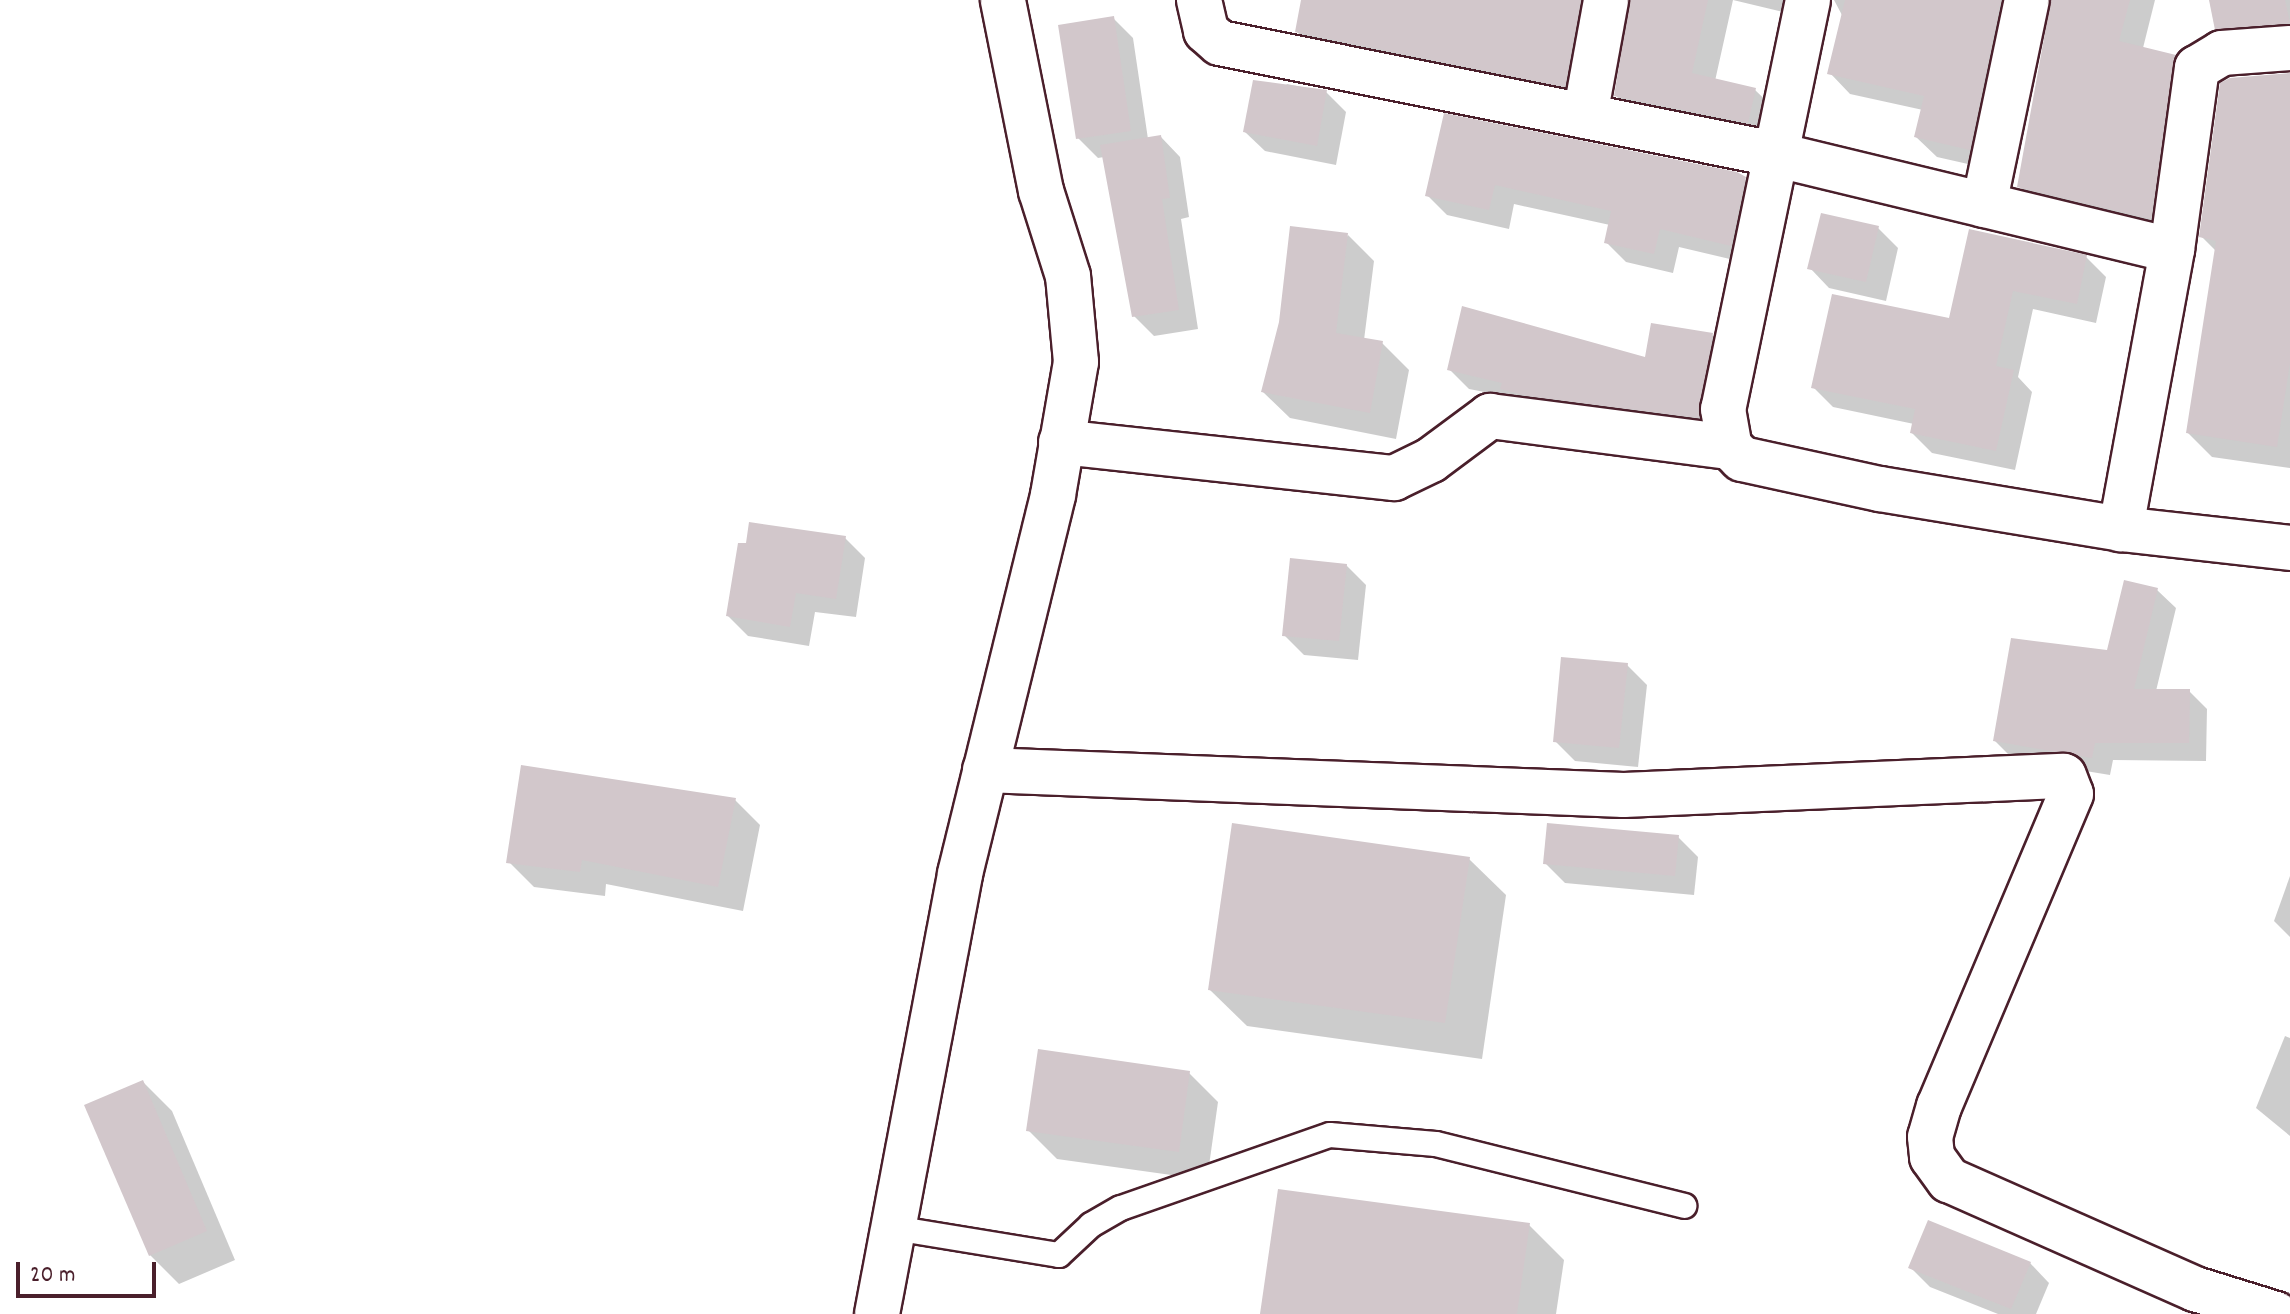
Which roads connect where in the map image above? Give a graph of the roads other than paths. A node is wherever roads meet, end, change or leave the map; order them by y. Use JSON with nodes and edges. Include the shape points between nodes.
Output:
{"nodes":[{"id":1,"x":1003,"y":0,"type":"edge"},
{"id":2,"x":1199,"y":0,"type":"edge"},
{"id":3,"x":1606,"y":0,"type":"edge"},
{"id":4,"x":1808,"y":0,"type":"edge"},
{"id":5,"x":2027,"y":0,"type":"edge"},
{"id":6,"x":2290,"y":48,"type":"edge"},
{"id":7,"x":1585,"y":116,"type":"junction"},
{"id":8,"x":1774,"y":154,"type":"junction"},
{"id":9,"x":1984,"y":205,"type":"junction"},
{"id":10,"x":2172,"y":250,"type":"junction"},
{"id":11,"x":1061,"y":442,"type":"junction"},
{"id":12,"x":1730,"y":447,"type":"junction"},
{"id":13,"x":2121,"y":529,"type":"junction"},
{"id":14,"x":2290,"y":548,"type":"edge"},
{"id":15,"x":985,"y":770,"type":"junction"},
{"id":16,"x":1684,"y":1206,"type":"dead end"},
{"id":17,"x":894,"y":1228,"type":"junction"},
{"id":18,"x":877,"y":1314,"type":"edge"},
{"id":19,"x":2276,"y":1314,"type":"edge"}],
"edges":[{"from":1,"to":11,"type":"street","via":[[1041,191],[1068,276],[1076,362]]},
{"from":2,"to":7,"type":"street","via":[[1206,31],[1220,43]]},
{"from":3,"to":7,"type":"street"},
{"from":4,"to":8,"type":"street"},
{"from":5,"to":9,"type":"street"},
{"from":6,"to":10,"type":"street","via":[[2222,53],[2197,68]]},
{"from":7,"to":8,"type":"street"},
{"from":8,"to":9,"type":"street"},
{"from":8,"to":12,"type":"street","via":[[1723,409]]},
{"from":9,"to":10,"type":"street"},
{"from":10,"to":13,"type":"street"},
{"from":11,"to":12,"type":"street","via":[[1394,478],[1431,460],[1490,416]]},
{"from":11,"to":15,"type":"street"},
{"from":12,"to":13,"type":"street","via":[[1742,459],[1880,489]]},
{"from":13,"to":14,"type":"street"},
{"from":15,"to":17,"type":"street","via":[[917,1083]]},
{"from":15,"to":19,"type":"street","via":[[1624,795],[2064,776],[2071,794],[1939,1106],[1930,1137],[1932,1157],[1949,1180],[2195,1289]]},
{"from":16,"to":17,"type":"lane","via":[[1436,1144],[1330,1135],[1121,1208],[1091,1225],[1059,1255]]},
{"from":17,"to":18,"type":"street"}]}
